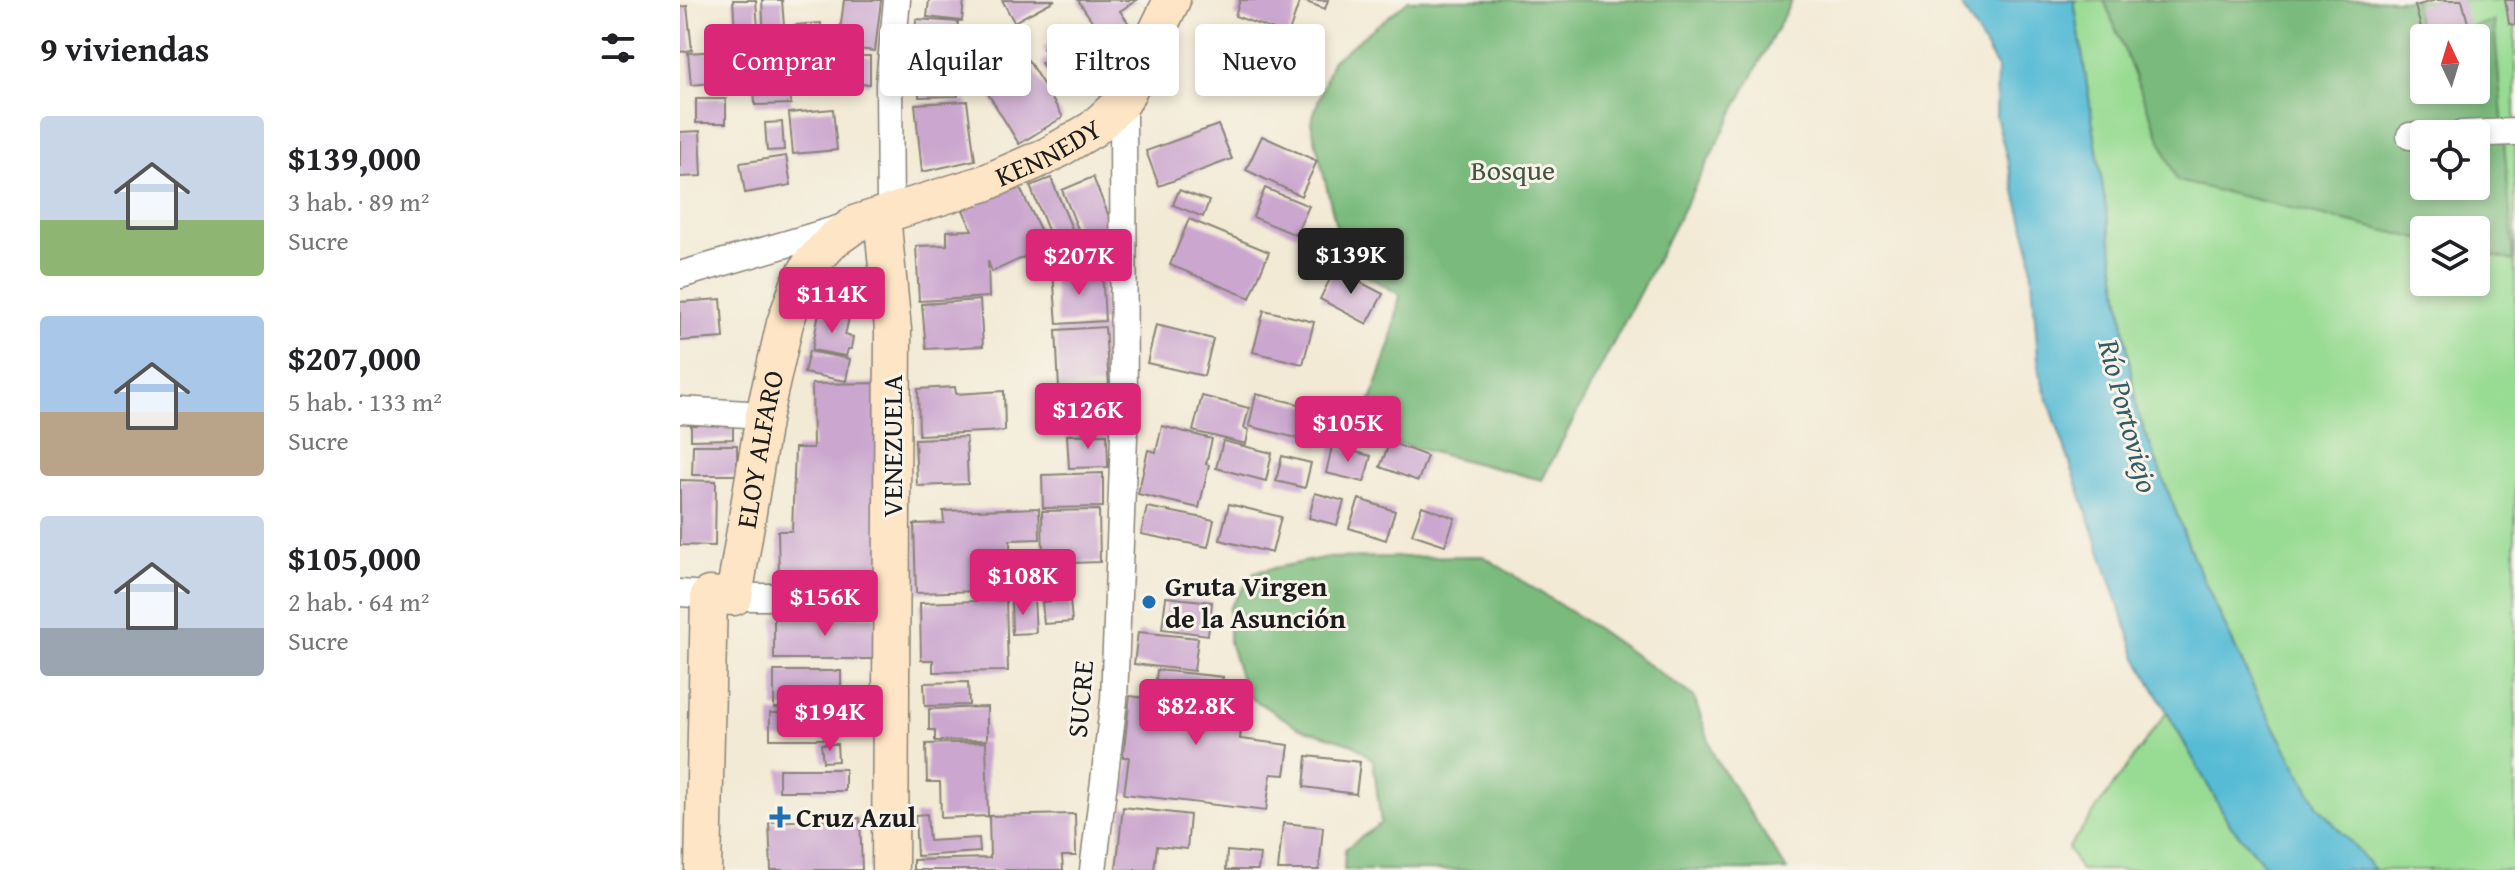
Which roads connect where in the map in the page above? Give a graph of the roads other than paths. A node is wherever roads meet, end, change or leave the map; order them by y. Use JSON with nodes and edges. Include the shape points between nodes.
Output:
{"nodes":[{"id":1,"x":897,"y":0,"type":"edge"},
{"id":2,"x":1172,"y":0,"type":"edge"},
{"id":3,"x":1123,"y":101,"type":"junction"},
{"id":4,"x":2515,"y":132,"type":"edge"},
{"id":5,"x":2490,"y":133,"type":"edge"},
{"id":6,"x":876,"y":217,"type":"junction"},
{"id":7,"x":680,"y":275,"type":"edge"},
{"id":8,"x":680,"y":410,"type":"edge"},
{"id":9,"x":764,"y":415,"type":"junction"},
{"id":10,"x":708,"y":595,"type":"edge"},
{"id":11,"x":892,"y":597,"type":"junction"},
{"id":12,"x":703,"y":870,"type":"edge"},
{"id":13,"x":890,"y":870,"type":"edge"},
{"id":14,"x":1093,"y":870,"type":"edge"}],
"edges":[{"from":1,"to":6,"type":"street","name":"VENEZUELA"},
{"from":2,"to":3,"type":"street","name":"KENNEDY"},
{"from":3,"to":6,"type":"street","name":"KENNEDY","via":[[1093,129],[1049,155],[985,183]]},
{"from":3,"to":14,"type":"street","name":"SUCRE","via":[[1124,437],[1114,700]]},
{"from":4,"to":5,"type":"street"},
{"from":6,"to":7,"type":"street"},
{"from":6,"to":9,"type":"street","name":"ELOY ALFARO","via":[[820,251],[799,284]]},
{"from":6,"to":11,"type":"street","name":"VENEZUELA","via":[[893,330]]},
{"from":8,"to":9,"type":"street"},
{"from":9,"to":10,"type":"street","name":"ELOY ALFARO"},
{"from":10,"to":11,"type":"street"},
{"from":10,"to":12,"type":"street","name":"ELOY ALFARO"},
{"from":11,"to":13,"type":"street","name":"VENEZUELA"}]}
